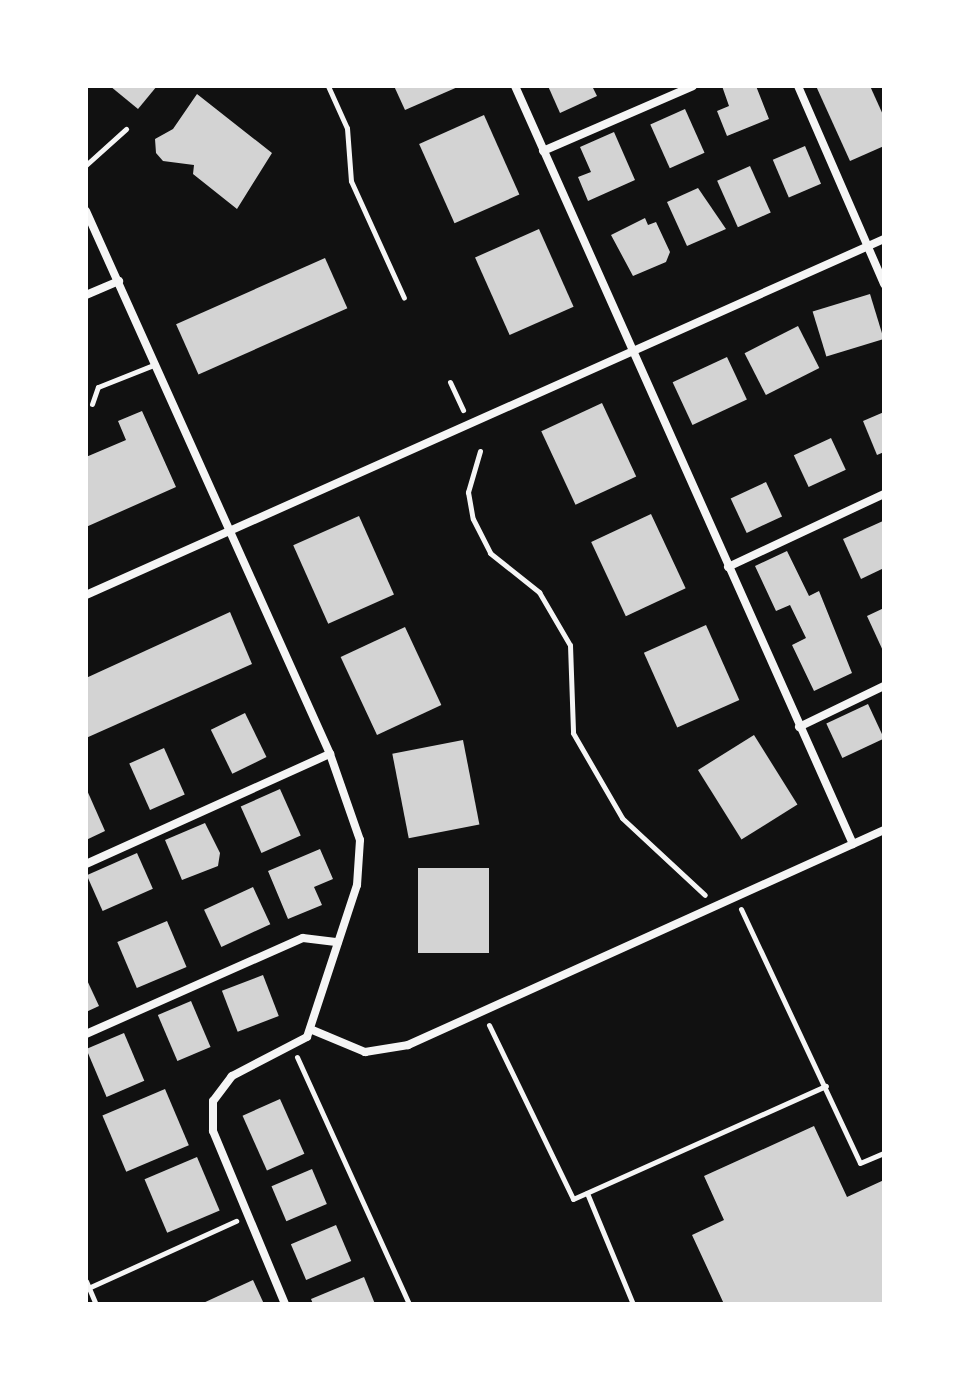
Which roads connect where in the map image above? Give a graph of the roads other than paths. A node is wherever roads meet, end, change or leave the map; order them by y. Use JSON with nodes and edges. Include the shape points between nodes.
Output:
{"nodes":[{"id":1,"x":515,"y":86,"type":"edge"},
{"id":2,"x":693,"y":86,"type":"edge"},
{"id":3,"x":798,"y":86,"type":"edge"},
{"id":4,"x":126,"y":129,"type":"dead end"},
{"id":5,"x":543,"y":151,"type":"junction"},
{"id":6,"x":86,"y":165,"type":"edge"},
{"id":7,"x":86,"y":211,"type":"edge"},
{"id":8,"x":884,"y":239,"type":"edge"},
{"id":9,"x":867,"y":247,"type":"junction"},
{"id":10,"x":119,"y":281,"type":"junction"},
{"id":11,"x":884,"y":284,"type":"edge"},
{"id":12,"x":86,"y":295,"type":"edge"},
{"id":13,"x":632,"y":352,"type":"junction"},
{"id":14,"x":157,"y":364,"type":"junction"},
{"id":15,"x":92,"y":404,"type":"dead end"},
{"id":16,"x":884,"y":494,"type":"edge"},
{"id":17,"x":230,"y":528,"type":"junction"},
{"id":18,"x":728,"y":567,"type":"junction"},
{"id":19,"x":86,"y":595,"type":"edge"},
{"id":20,"x":884,"y":686,"type":"edge"},
{"id":21,"x":799,"y":727,"type":"junction"},
{"id":22,"x":330,"y":754,"type":"junction"},
{"id":23,"x":884,"y":830,"type":"edge"},
{"id":24,"x":853,"y":844,"type":"junction"},
{"id":25,"x":86,"y":864,"type":"edge"},
{"id":26,"x":338,"y":942,"type":"junction"},
{"id":27,"x":310,"y":1029,"type":"junction"},
{"id":28,"x":86,"y":1034,"type":"edge"},
{"id":29,"x":285,"y":1304,"type":"edge"}],
"edges":[{"from":1,"to":5,"type":"street"},
{"from":2,"to":5,"type":"street"},
{"from":3,"to":9,"type":"street"},
{"from":4,"to":6,"type":"lane"},
{"from":5,"to":13,"type":"street"},
{"from":7,"to":10,"type":"street"},
{"from":8,"to":9,"type":"street"},
{"from":9,"to":11,"type":"street"},
{"from":9,"to":13,"type":"street"},
{"from":10,"to":12,"type":"street"},
{"from":10,"to":14,"type":"street"},
{"from":13,"to":17,"type":"street"},
{"from":13,"to":18,"type":"street"},
{"from":14,"to":15,"type":"lane","via":[[98,387]]},
{"from":14,"to":17,"type":"street"},
{"from":16,"to":18,"type":"street"},
{"from":17,"to":19,"type":"street"},
{"from":17,"to":22,"type":"street"},
{"from":18,"to":21,"type":"street"},
{"from":20,"to":21,"type":"street"},
{"from":21,"to":24,"type":"street"},
{"from":22,"to":25,"type":"street"},
{"from":22,"to":26,"type":"street","via":[[362,864]]},
{"from":23,"to":24,"type":"street"},
{"from":24,"to":27,"type":"street","via":[[484,1013],[383,1051],[347,1048]]},
{"from":26,"to":27,"type":"street"},
{"from":26,"to":28,"type":"street","via":[[303,938]]},
{"from":27,"to":29,"type":"street","via":[[293,1047],[232,1076],[213,1101],[213,1131]]}]}
